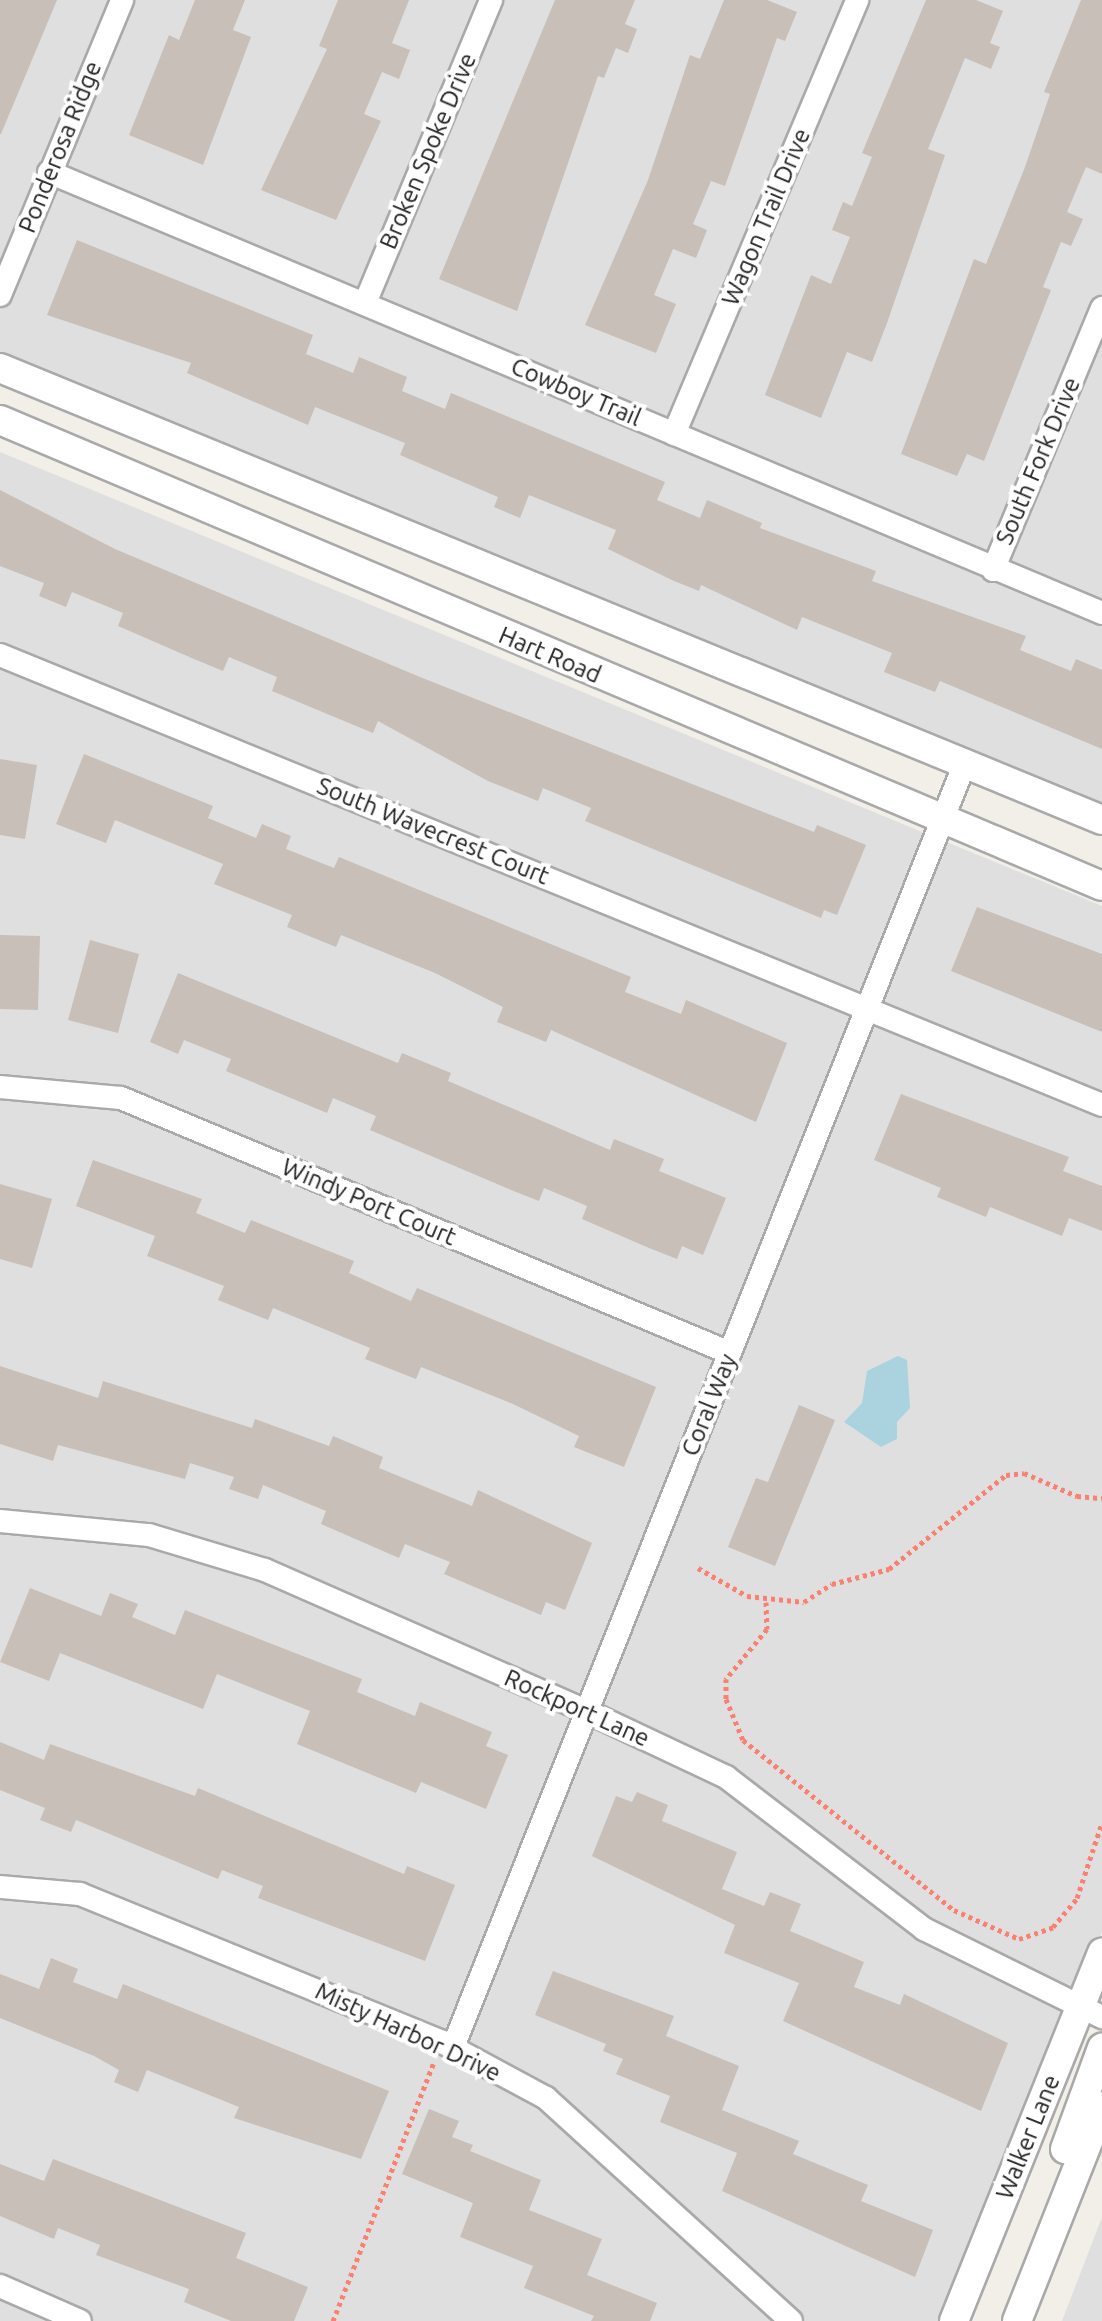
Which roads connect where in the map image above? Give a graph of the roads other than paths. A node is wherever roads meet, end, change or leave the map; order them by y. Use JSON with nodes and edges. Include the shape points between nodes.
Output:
{"nodes":[{"id":1,"x":122,"y":0,"type":"edge"},
{"id":2,"x":491,"y":0,"type":"edge"},
{"id":3,"x":857,"y":0,"type":"edge"},
{"id":4,"x":49,"y":172,"type":"junction"},
{"id":5,"x":0,"y":295,"type":"edge"},
{"id":6,"x":365,"y":303,"type":"junction"},
{"id":7,"x":1102,"y":308,"type":"edge"},
{"id":8,"x":0,"y":368,"type":"edge"},
{"id":9,"x":0,"y":420,"type":"edge"},
{"id":10,"x":674,"y":434,"type":"junction"},
{"id":11,"x":993,"y":570,"type":"junction"},
{"id":12,"x":1102,"y":613,"type":"edge"},
{"id":13,"x":0,"y":655,"type":"edge"},
{"id":14,"x":965,"y":763,"type":"junction"},
{"id":15,"x":1102,"y":820,"type":"edge"},
{"id":16,"x":941,"y":822,"type":"junction"},
{"id":17,"x":1102,"y":886,"type":"edge"},
{"id":18,"x":866,"y":1010,"type":"junction"},
{"id":19,"x":0,"y":1087,"type":"edge"},
{"id":20,"x":1102,"y":1105,"type":"edge"},
{"id":21,"x":730,"y":1353,"type":"junction"},
{"id":22,"x":0,"y":1521,"type":"edge"},
{"id":23,"x":586,"y":1711,"type":"junction"},
{"id":24,"x":0,"y":1887,"type":"edge"},
{"id":25,"x":1102,"y":1953,"type":"edge"},
{"id":26,"x":1091,"y":2013,"type":"edge"},
{"id":27,"x":447,"y":2044,"type":"junction"},
{"id":28,"x":1102,"y":2048,"type":"edge"},
{"id":29,"x":1102,"y":2106,"type":"edge"},
{"id":30,"x":1051,"y":2235,"type":"junction"},
{"id":31,"x":0,"y":2286,"type":"edge"},
{"id":32,"x":80,"y":2321,"type":"edge"},
{"id":33,"x":791,"y":2321,"type":"edge"},
{"id":34,"x":954,"y":2321,"type":"edge"},
{"id":35,"x":1017,"y":2321,"type":"edge"}],
"edges":[{"from":1,"to":4,"type":"street","name":"Ponderosa Ridge"},
{"from":2,"to":6,"type":"street","name":"Broken Spoke Drive"},
{"from":3,"to":10,"type":"street","name":"Wagon Trail Drive"},
{"from":4,"to":5,"type":"street","name":"Ponderosa Ridge"},
{"from":4,"to":6,"type":"street","name":"Cowboy Trail"},
{"from":6,"to":10,"type":"street","name":"Cowboy Trail"},
{"from":7,"to":11,"type":"street","name":"South Fork Drive"},
{"from":8,"to":14,"type":"street"},
{"from":9,"to":16,"type":"street","name":"Hart Road"},
{"from":10,"to":11,"type":"street","name":"Cowboy Trail"},
{"from":11,"to":12,"type":"street","name":"Cowboy Trail"},
{"from":13,"to":18,"type":"street","name":"South Wavecrest Court"},
{"from":14,"to":15,"type":"street"},
{"from":14,"to":16,"type":"street","name":"Coral Way"},
{"from":16,"to":17,"type":"street","name":"Hart Road"},
{"from":16,"to":18,"type":"street","name":"Coral Way"},
{"from":18,"to":20,"type":"street","name":"South Wavecrest Court"},
{"from":18,"to":21,"type":"street","name":"Coral Way"},
{"from":19,"to":21,"type":"street","name":"Windy Port Court","via":[[121,1098]]},
{"from":21,"to":23,"type":"street","name":"Coral Way"},
{"from":22,"to":23,"type":"street","name":"Rockport Lane","via":[[149,1535],[265,1570]]},
{"from":23,"to":26,"type":"street","name":"Rockport Lane","via":[[726,1777],[924,1929]]},
{"from":23,"to":27,"type":"street","name":"Coral Way"},
{"from":24,"to":27,"type":"street","name":"Misty Harbor Drive","via":[[80,1894]]},
{"from":25,"to":26,"type":"street","name":"Walker Lane"},
{"from":26,"to":34,"type":"street","name":"Walker Lane"},
{"from":27,"to":33,"type":"street","name":"Misty Harbor Drive","via":[[546,2098]]},
{"from":28,"to":30,"type":"street","via":[[1048,2197]]},
{"from":29,"to":30,"type":"street"},
{"from":30,"to":35,"type":"street"},
{"from":31,"to":32,"type":"street"}]}
